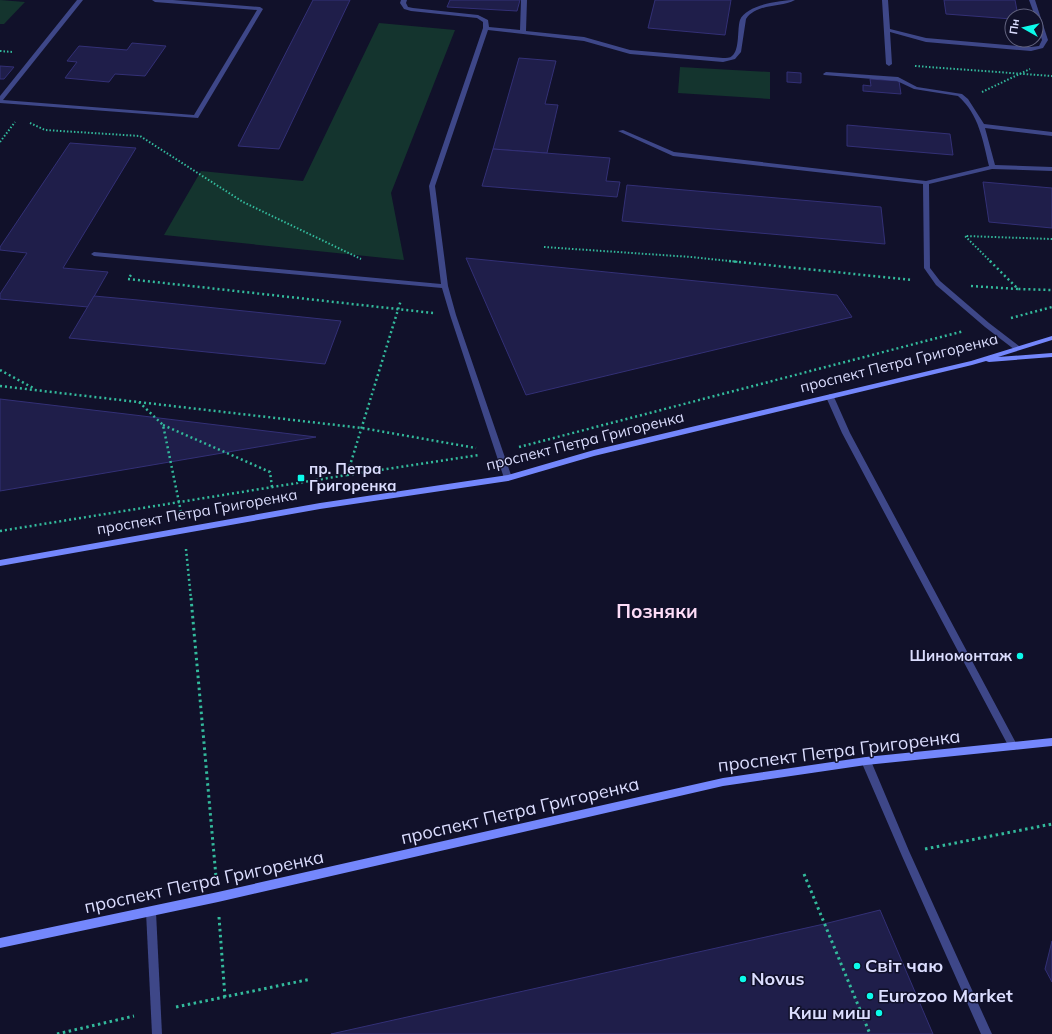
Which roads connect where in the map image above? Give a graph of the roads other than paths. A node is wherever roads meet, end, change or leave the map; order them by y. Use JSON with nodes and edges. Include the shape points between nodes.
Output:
{"nodes":[{"id":1,"x":80,"y":0,"type":"edge"},
{"id":2,"x":155,"y":0,"type":"edge"},
{"id":3,"x":404,"y":0,"type":"edge"},
{"id":4,"x":524,"y":0,"type":"edge"},
{"id":5,"x":792,"y":0,"type":"edge"},
{"id":6,"x":885,"y":0,"type":"edge"},
{"id":7,"x":1032,"y":0,"type":"edge"},
{"id":8,"x":486,"y":28,"type":"junction"},
{"id":9,"x":887,"y":30,"type":"junction"},
{"id":10,"x":523,"y":31,"type":"junction"},
{"id":11,"x":889,"y":64,"type":"road end"},
{"id":12,"x":826,"y":74,"type":"dead end"},
{"id":13,"x":0,"y":101,"type":"edge"},
{"id":14,"x":982,"y":126,"type":"junction"},
{"id":15,"x":620,"y":131,"type":"dead end"},
{"id":16,"x":1052,"y":134,"type":"edge"},
{"id":17,"x":992,"y":167,"type":"junction"},
{"id":18,"x":1052,"y":169,"type":"edge"},
{"id":19,"x":926,"y":184,"type":"junction"},
{"id":20,"x":94,"y":254,"type":"dead end"},
{"id":21,"x":445,"y":286,"type":"junction"},
{"id":22,"x":1052,"y":338,"type":"edge"},
{"id":23,"x":1017,"y":348,"type":"junction"},
{"id":24,"x":1052,"y":355,"type":"edge"},
{"id":25,"x":976,"y":361,"type":"junction"},
{"id":26,"x":830,"y":397,"type":"junction"},
{"id":27,"x":508,"y":478,"type":"junction"},
{"id":28,"x":0,"y":563,"type":"edge"},
{"id":29,"x":1052,"y":742,"type":"edge"},
{"id":30,"x":1013,"y":746,"type":"junction"},
{"id":31,"x":866,"y":762,"type":"junction"},
{"id":32,"x":151,"y":912,"type":"junction"},
{"id":33,"x":0,"y":943,"type":"edge"},
{"id":34,"x":156,"y":1034,"type":"edge"},
{"id":35,"x":987,"y":1034,"type":"edge"}],
"edges":[{"from":1,"to":13,"type":"lane"},
{"from":2,"to":13,"type":"lane","via":[[260,9],[196,117]]},
{"from":3,"to":8,"type":"lane","via":[[406,8],[412,10],[478,17],[486,21]]},
{"from":4,"to":10,"type":"lane"},
{"from":5,"to":10,"type":"lane","via":[[751,10],[745,14],[738,52],[733,58],[723,60],[630,52],[584,39]]},
{"from":6,"to":9,"type":"lane"},
{"from":7,"to":9,"type":"lane","via":[[1045,40],[1041,47],[1031,49],[926,40]]},
{"from":8,"to":10,"type":"lane"},
{"from":8,"to":21,"type":"lane","via":[[432,186]]},
{"from":9,"to":11,"type":"lane"},
{"from":12,"to":14,"type":"lane","via":[[898,79],[916,88],[960,95]]},
{"from":14,"to":16,"type":"lane"},
{"from":14,"to":17,"type":"lane"},
{"from":15,"to":19,"type":"lane","via":[[672,154]]},
{"from":17,"to":18,"type":"lane"},
{"from":17,"to":19,"type":"lane"},
{"from":19,"to":23,"type":"lane","via":[[928,268],[938,283]]},
{"from":20,"to":21,"type":"lane"},
{"from":21,"to":27,"type":"lane"},
{"from":22,"to":23,"type":"main road","name":"проспект Петра Григоренка"},
{"from":23,"to":25,"type":"main road","name":"проспект Петра Григоренка"},
{"from":24,"to":25,"type":"main road"},
{"from":25,"to":26,"type":"main road","name":"проспект Петра Григоренка"},
{"from":26,"to":27,"type":"main road","name":"проспект Петра Григоренка","via":[[594,453]]},
{"from":26,"to":30,"type":"lane","via":[[846,433]]},
{"from":27,"to":28,"type":"main road","name":"проспект Петра Григоренка","via":[[320,506]]},
{"from":29,"to":30,"type":"main road","name":"проспект Петра Григоренка"},
{"from":30,"to":31,"type":"main road","name":"проспект Петра Григоренка"},
{"from":31,"to":32,"type":"main road","name":"проспект Петра Григоренка","via":[[724,782]]},
{"from":31,"to":35,"type":"lane"},
{"from":32,"to":33,"type":"main road","name":"проспект Петра Григоренка"},
{"from":32,"to":34,"type":"lane"}]}
